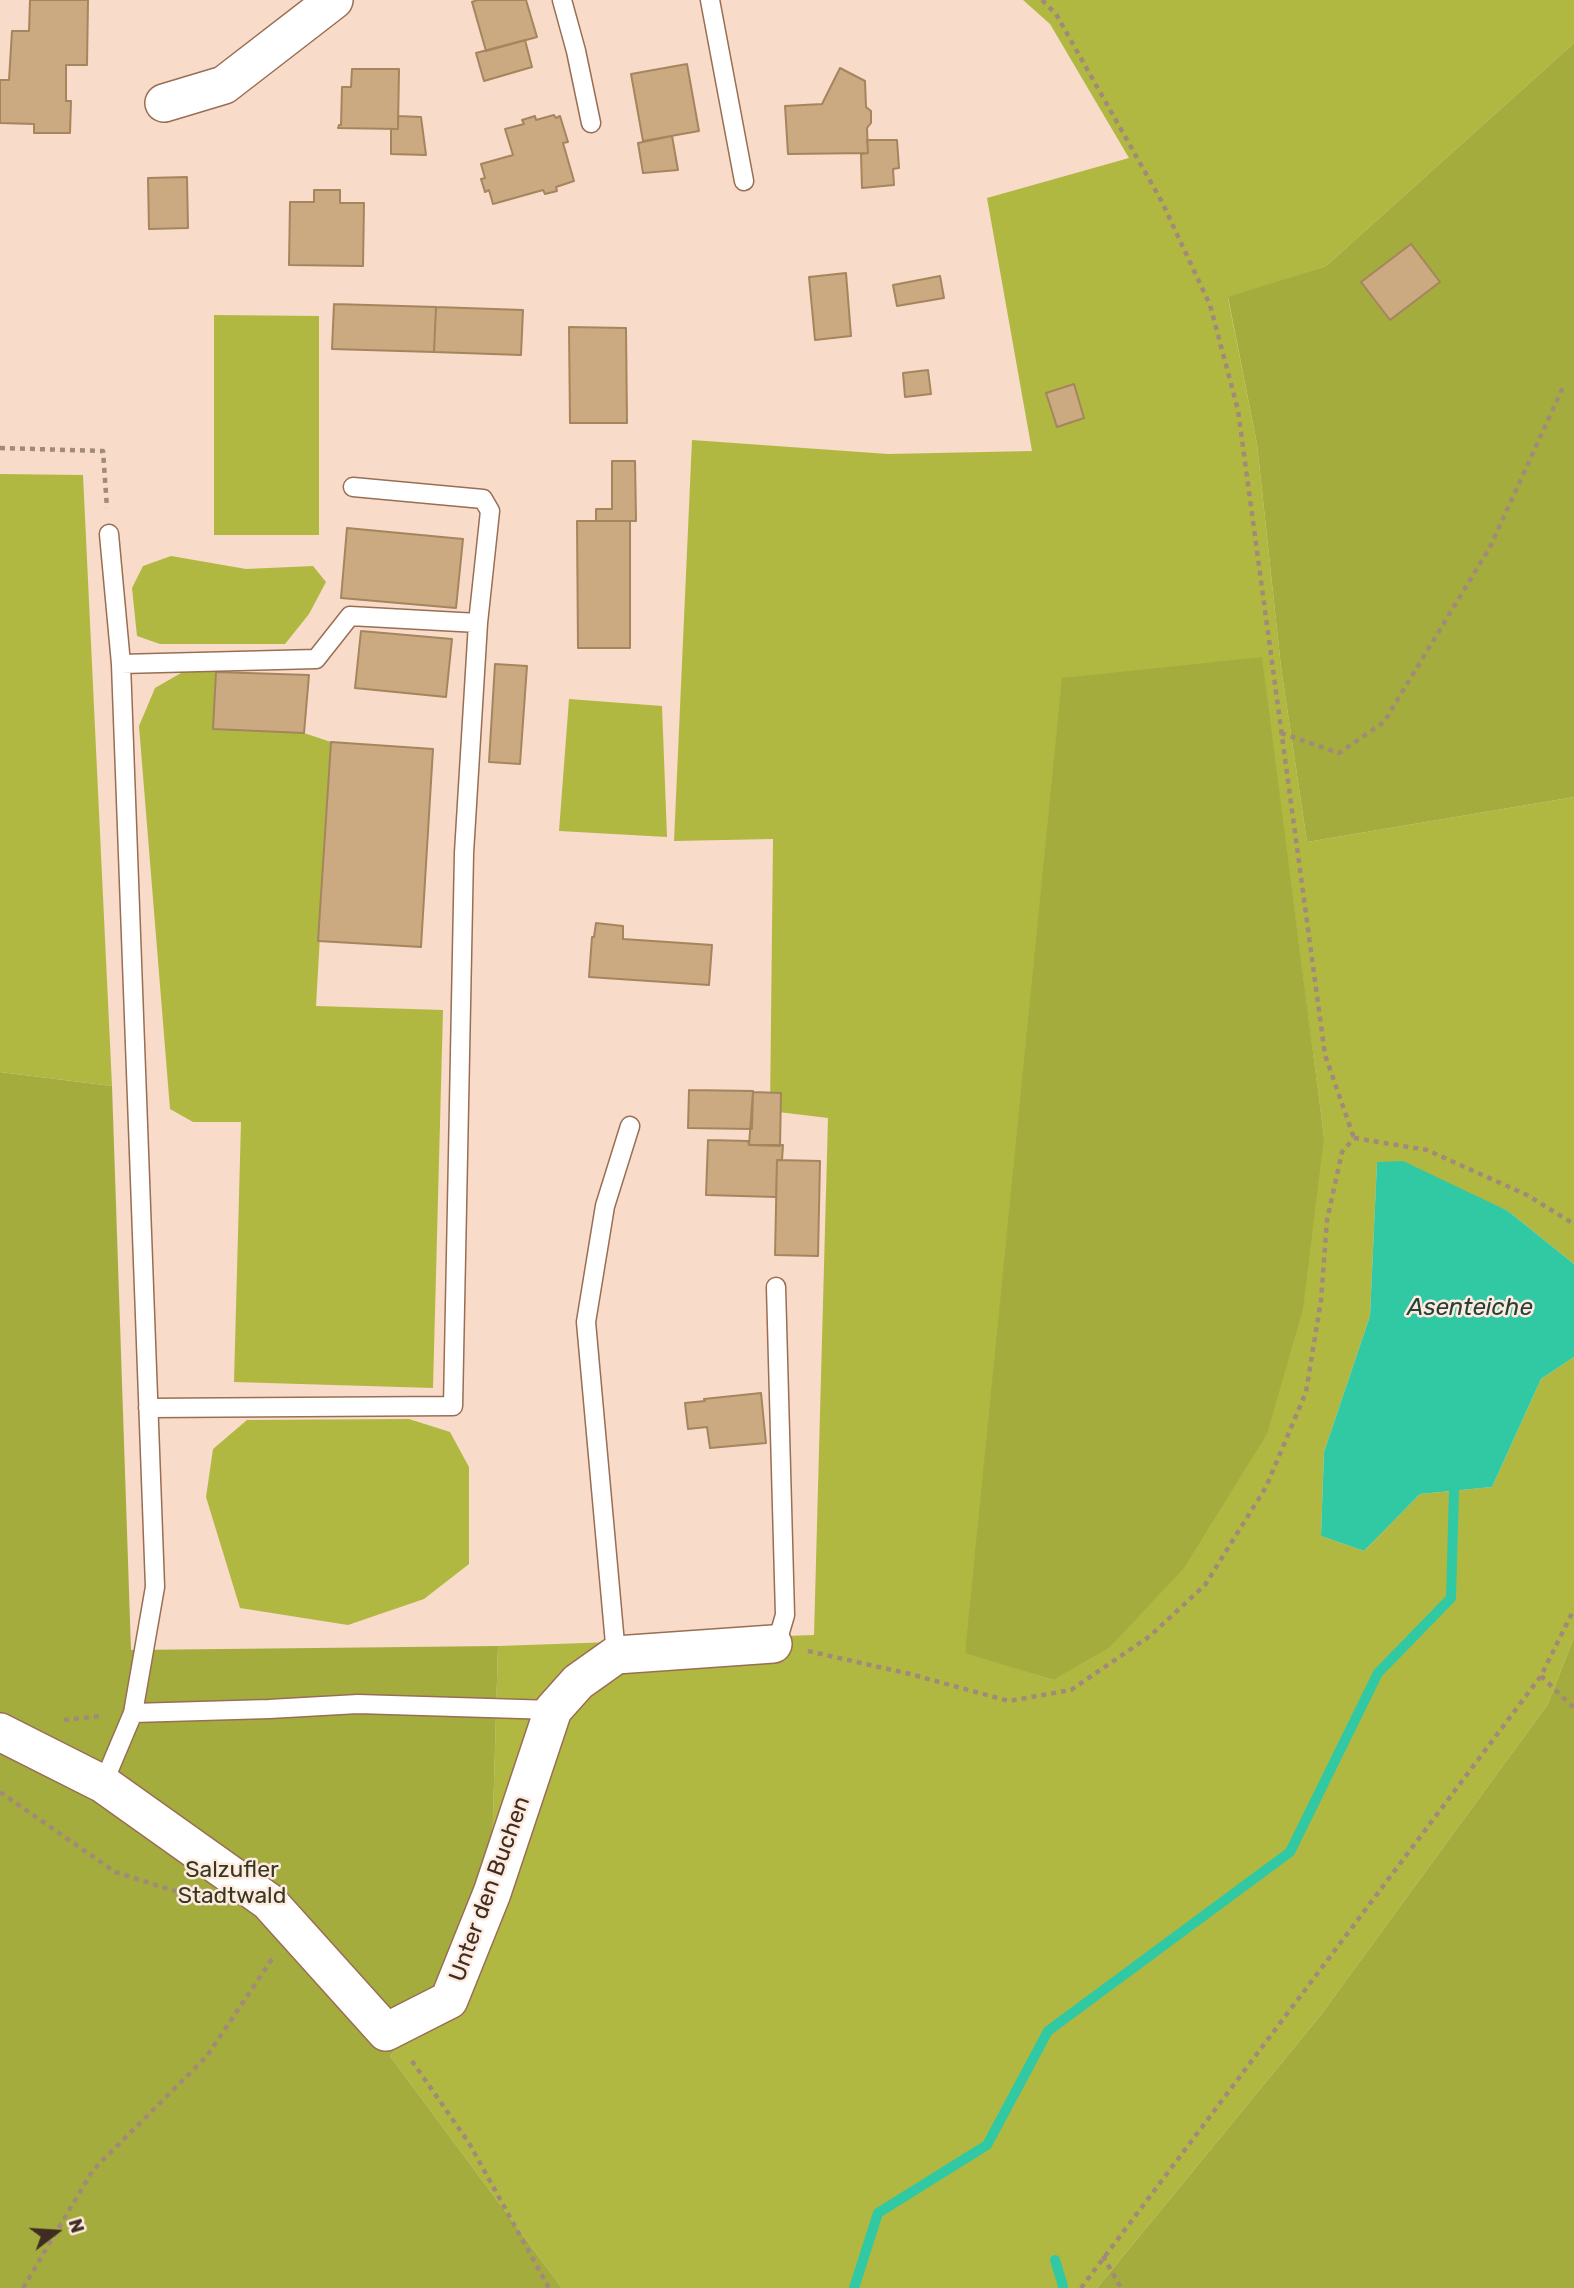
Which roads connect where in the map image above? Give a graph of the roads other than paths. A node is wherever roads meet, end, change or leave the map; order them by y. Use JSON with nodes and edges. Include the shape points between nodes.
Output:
{"nodes":[{"id":1,"x":334,"y":0,"type":"edge"},
{"id":2,"x":562,"y":0,"type":"edge"},
{"id":3,"x":710,"y":0,"type":"edge"},
{"id":4,"x":164,"y":103,"type":"dead end"},
{"id":5,"x":591,"y":123,"type":"dead end"},
{"id":6,"x":744,"y":181,"type":"dead end"},
{"id":7,"x":353,"y":487,"type":"dead end"},
{"id":8,"x":109,"y":534,"type":"road end"},
{"id":9,"x":478,"y":623,"type":"junction"},
{"id":10,"x":121,"y":664,"type":"junction"},
{"id":11,"x":630,"y":1126,"type":"dead end"},
{"id":12,"x":776,"y":1286,"type":"dead end"},
{"id":13,"x":148,"y":1408,"type":"junction"},
{"id":14,"x":773,"y":1644,"type":"joint"},
{"id":15,"x":616,"y":1655,"type":"junction"},
{"id":16,"x":553,"y":1710,"type":"junction"},
{"id":17,"x":133,"y":1713,"type":"junction"},
{"id":18,"x":0,"y":1732,"type":"edge"},
{"id":19,"x":103,"y":1784,"type":"junction"}],
"edges":[{"from":1,"to":4,"type":"street","via":[[225,85]]},
{"from":2,"to":5,"type":"lane"},
{"from":3,"to":6,"type":"lane"},
{"from":7,"to":9,"type":"lane","via":[[483,499],[490,511]]},
{"from":8,"to":10,"type":"lane"},
{"from":9,"to":10,"type":"lane","via":[[350,616],[316,659]]},
{"from":9,"to":13,"type":"lane","via":[[464,853],[453,1406]]},
{"from":10,"to":13,"type":"lane"},
{"from":11,"to":15,"type":"lane","via":[[604,1206],[586,1322]]},
{"from":12,"to":14,"type":"lane","via":[[785,1615]]},
{"from":13,"to":17,"type":"lane","via":[[155,1587]]},
{"from":14,"to":15,"type":"street"},
{"from":15,"to":16,"type":"street","name":"Unter den Buchen","via":[[578,1682]]},
{"from":16,"to":17,"type":"lane","via":[[358,1704]]},
{"from":16,"to":19,"type":"street","name":"Unter den Buchen","via":[[492,1894],[449,2000],[386,2032],[269,1902]]},
{"from":17,"to":19,"type":"lane"},
{"from":18,"to":19,"type":"street"}]}
